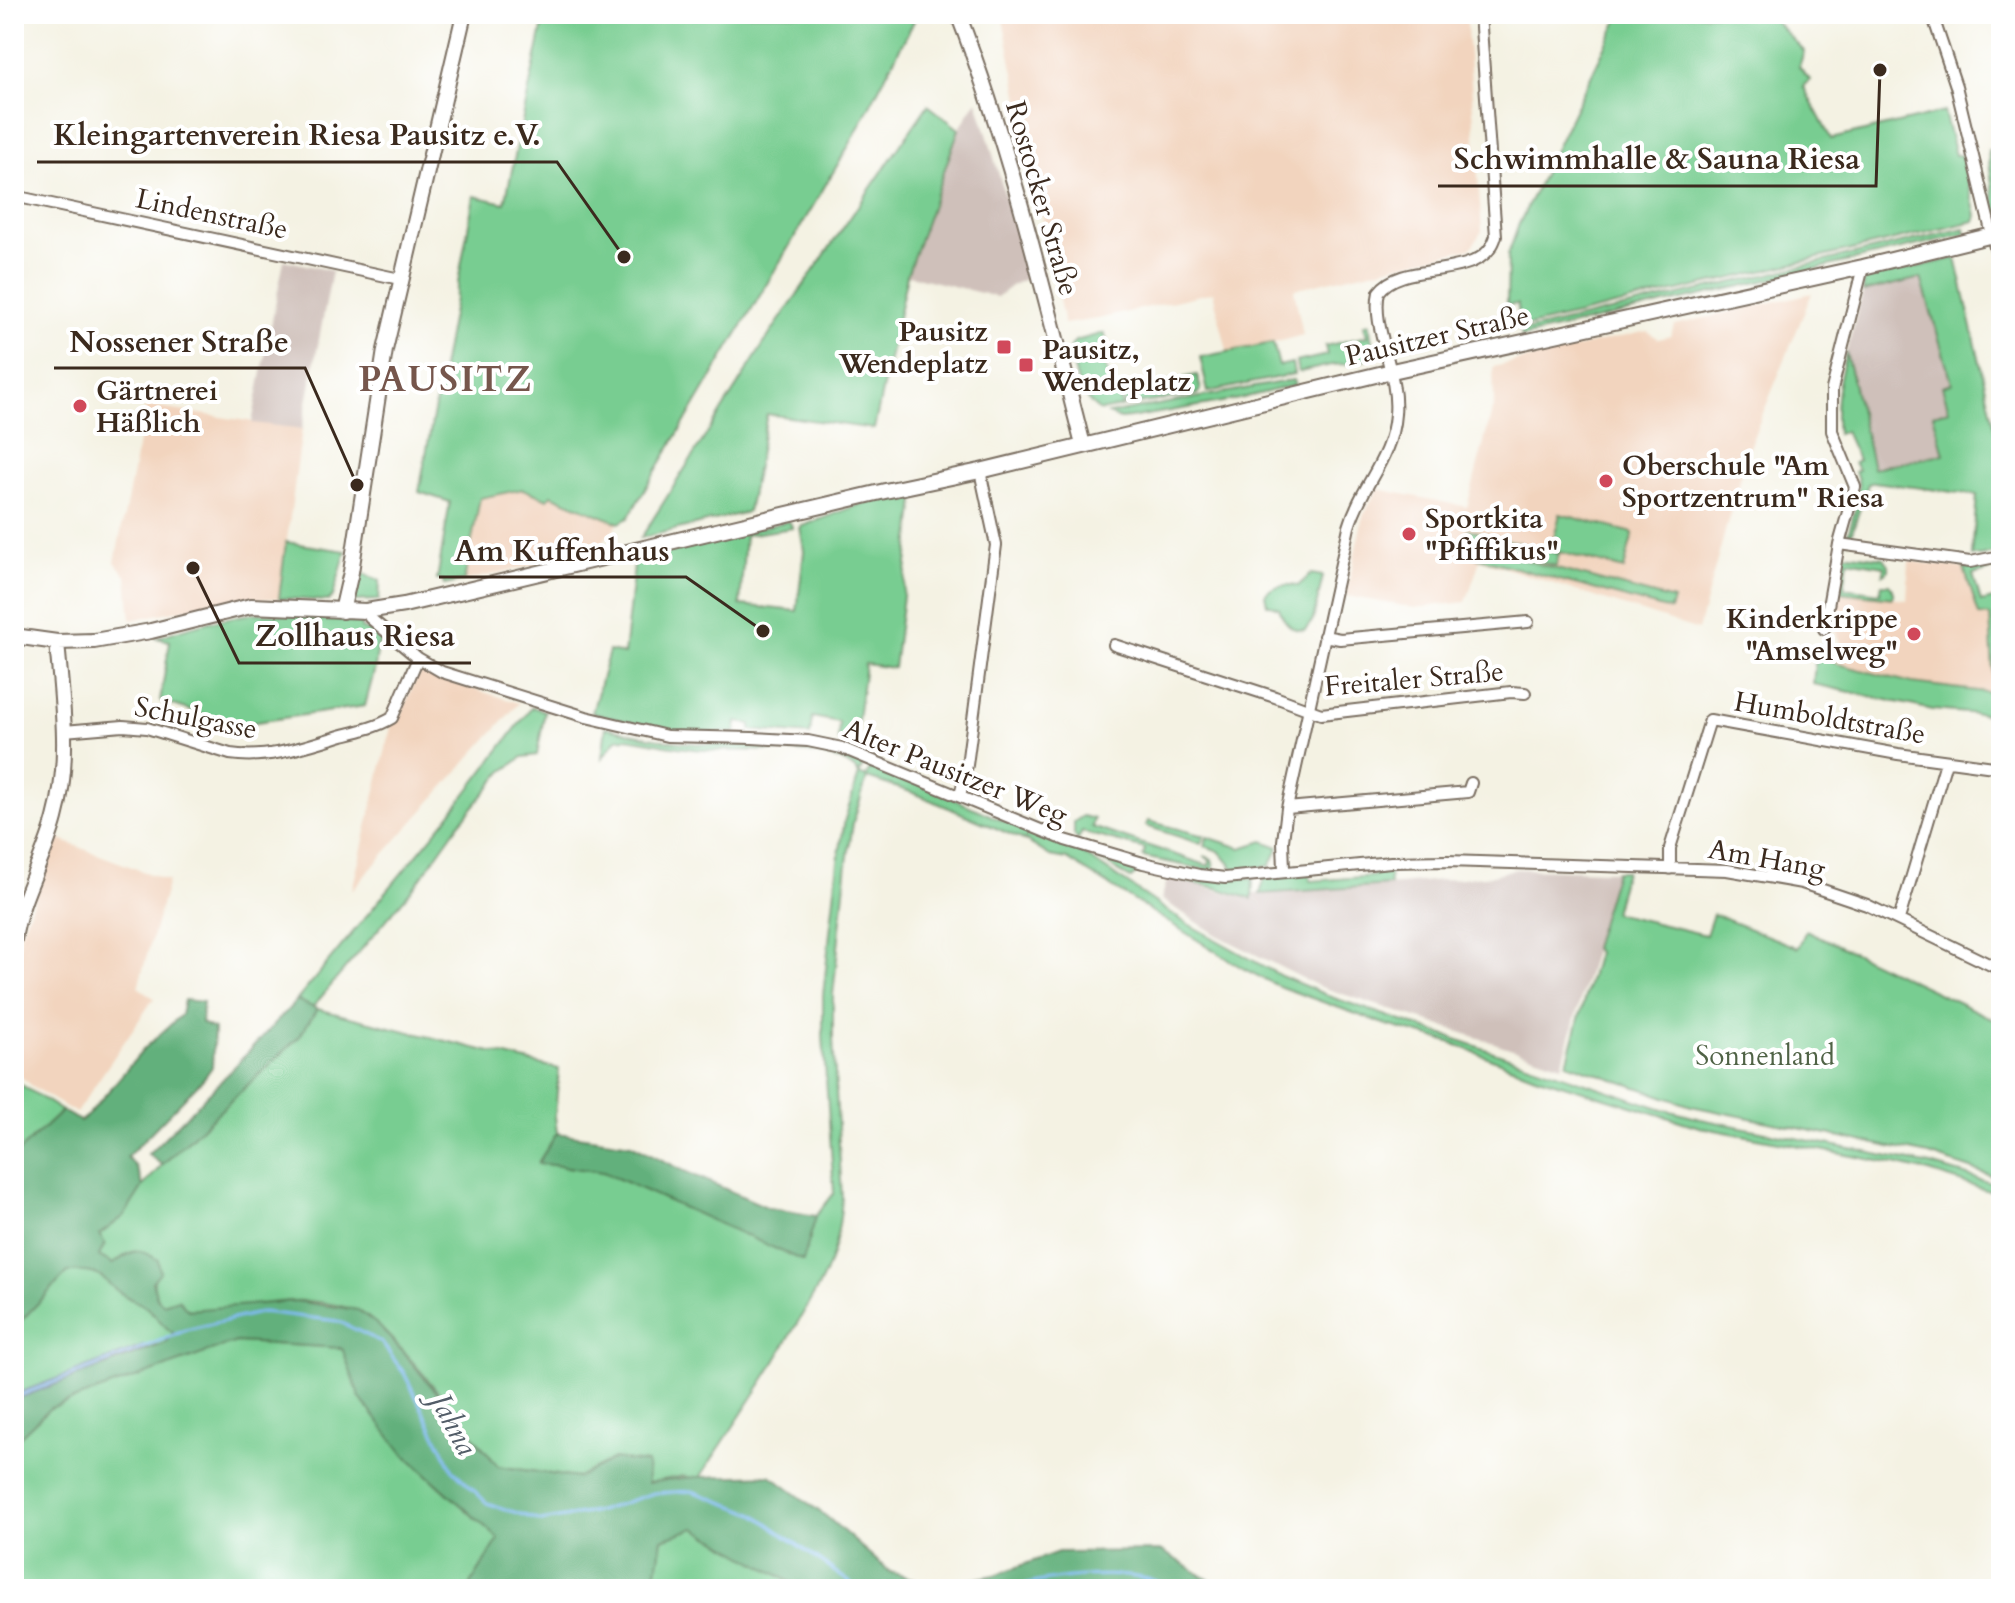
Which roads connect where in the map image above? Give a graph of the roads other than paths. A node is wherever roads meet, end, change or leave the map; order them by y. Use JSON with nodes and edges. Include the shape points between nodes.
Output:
{"nodes":[{"id":1,"x":464,"y":14,"type":"edge"},
{"id":2,"x":958,"y":14,"type":"edge"},
{"id":3,"x":1480,"y":14,"type":"edge"},
{"id":4,"x":1932,"y":14,"type":"edge"},
{"id":5,"x":14,"y":196,"type":"edge"},
{"id":6,"x":1996,"y":234,"type":"edge"},
{"id":7,"x":1863,"y":267,"type":"junction"},
{"id":8,"x":2001,"y":272,"type":"edge"},
{"id":9,"x":400,"y":279,"type":"junction"},
{"id":10,"x":1392,"y":371,"type":"junction"},
{"id":11,"x":1083,"y":445,"type":"junction"},
{"id":12,"x":980,"y":471,"type":"junction"},
{"id":13,"x":1839,"y":544,"type":"junction"},
{"id":14,"x":2001,"y":556,"type":"edge"},
{"id":15,"x":342,"y":611,"type":"junction"},
{"id":16,"x":366,"y":611,"type":"junction"},
{"id":17,"x":1528,"y":622,"type":"dead end"},
{"id":18,"x":1824,"y":629,"type":"dead end"},
{"id":19,"x":14,"y":636,"type":"edge"},
{"id":20,"x":1324,"y":636,"type":"junction"},
{"id":21,"x":57,"y":642,"type":"junction"},
{"id":22,"x":1114,"y":645,"type":"dead end"},
{"id":23,"x":418,"y":658,"type":"junction"},
{"id":24,"x":1525,"y":693,"type":"dead end"},
{"id":25,"x":1308,"y":708,"type":"junction"},
{"id":26,"x":64,"y":731,"type":"junction"},
{"id":27,"x":1946,"y":762,"type":"junction"},
{"id":28,"x":2001,"y":768,"type":"edge"},
{"id":29,"x":1471,"y":783,"type":"dead end"},
{"id":30,"x":960,"y":796,"type":"junction"},
{"id":31,"x":1287,"y":808,"type":"junction"},
{"id":32,"x":1555,"y":864,"type":"joint"},
{"id":33,"x":1670,"y":869,"type":"junction"},
{"id":34,"x":1284,"y":870,"type":"junction"},
{"id":35,"x":1899,"y":919,"type":"junction"},
{"id":36,"x":14,"y":940,"type":"edge"},
{"id":37,"x":2001,"y":970,"type":"edge"}],
"edges":[{"from":1,"to":9,"type":"street"},
{"from":2,"to":11,"type":"street","name":"Rostocker Straße","via":[[1042,285]]},
{"from":3,"to":10,"type":"street","name":"Freitaler Straße","via":[[1496,236],[1490,249],[1471,262],[1382,287],[1377,309]]},
{"from":4,"to":6,"type":"street"},
{"from":5,"to":9,"type":"street","name":"Lindenstraße"},
{"from":6,"to":7,"type":"street","name":"Pausitzer Straße"},
{"from":6,"to":8,"type":"street"},
{"from":7,"to":10,"type":"street","name":"Pausitzer Straße"},
{"from":7,"to":13,"type":"street","via":[[1832,389],[1832,431],[1855,487]]},
{"from":9,"to":15,"type":"street"},
{"from":10,"to":11,"type":"street","name":"Pausitzer Straße"},
{"from":10,"to":20,"type":"street","name":"Freitaler Straße","via":[[1393,436],[1356,504]]},
{"from":11,"to":12,"type":"street","name":"Pausitzer Straße"},
{"from":12,"to":16,"type":"street","name":"Pausitzer Straße"},
{"from":12,"to":30,"type":"street","via":[[996,545]]},
{"from":13,"to":14,"type":"street","via":[[1970,562]]},
{"from":13,"to":18,"type":"street"},
{"from":15,"to":16,"type":"street","name":"Pausitzer Straße"},
{"from":15,"to":21,"type":"street","name":"Pausitzer Straße","via":[[251,606],[137,634]]},
{"from":16,"to":23,"type":"street","name":"Alter Pausitzer Weg"},
{"from":17,"to":20,"type":"street","name":"Freitaler Straße","via":[[1340,639]]},
{"from":19,"to":21,"type":"street","name":"Pausitzer Straße"},
{"from":20,"to":25,"type":"street","name":"Freitaler Straße"},
{"from":21,"to":26,"type":"street"},
{"from":22,"to":25,"type":"street","name":"Freitaler Straße"},
{"from":23,"to":26,"type":"street","name":"Schulgasse","via":[[392,718],[275,754],[244,756],[147,728]]},
{"from":23,"to":30,"type":"street","name":"Alter Pausitzer Weg","via":[[442,672],[526,700],[641,731],[808,741],[842,748]]},
{"from":24,"to":25,"type":"street","name":"Freitaler Straße","via":[[1321,714]]},
{"from":25,"to":31,"type":"street","name":"Freitaler Straße"},
{"from":26,"to":36,"type":"street","via":[[56,817]]},
{"from":27,"to":28,"type":"street","name":"Humboldtstraße"},
{"from":27,"to":33,"type":"street","name":"Humboldtstraße","via":[[1710,720],[1670,848]]},
{"from":27,"to":35,"type":"street"},
{"from":29,"to":31,"type":"street","via":[[1468,792]]},
{"from":30,"to":34,"type":"street","name":"Alter Pausitzer Weg","via":[[1057,838],[1143,863],[1217,878]]},
{"from":31,"to":34,"type":"street","name":"Freitaler Straße"},
{"from":32,"to":33,"type":"street","name":"Am Hang"},
{"from":32,"to":34,"type":"street","name":"Alter Pausitzer Weg","via":[[1391,862]]},
{"from":33,"to":35,"type":"street","name":"Am Hang","via":[[1727,870],[1802,883]]},
{"from":35,"to":37,"type":"street","name":"Am Hang"}]}
